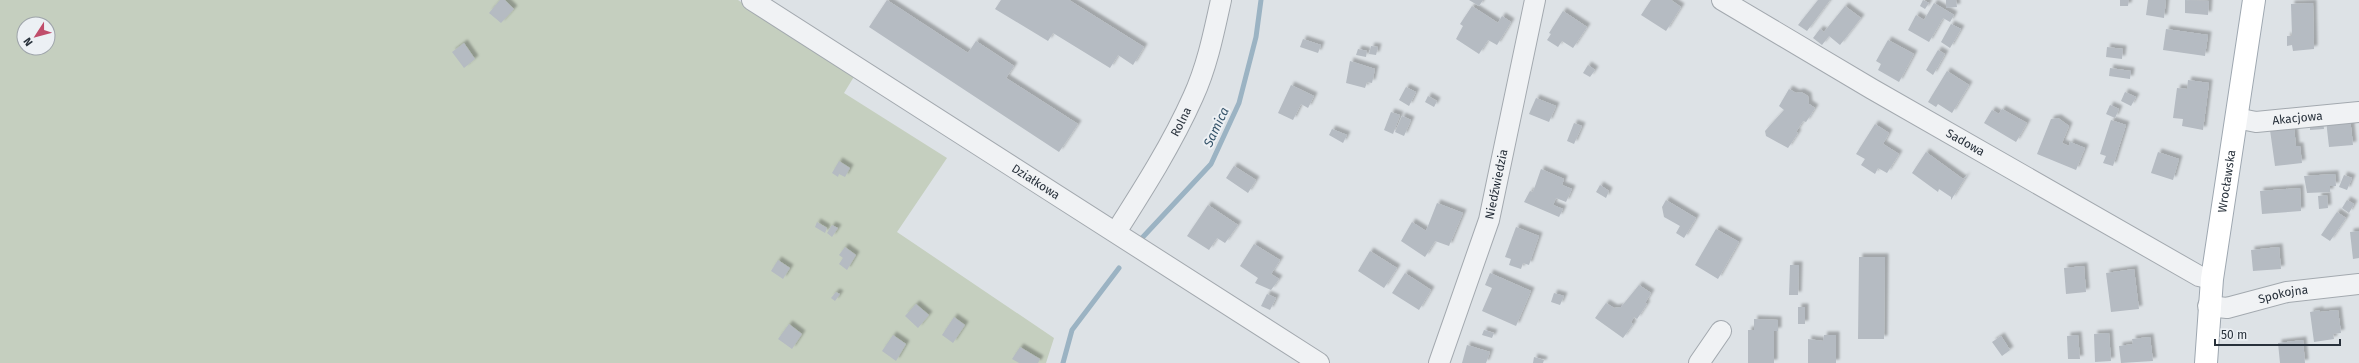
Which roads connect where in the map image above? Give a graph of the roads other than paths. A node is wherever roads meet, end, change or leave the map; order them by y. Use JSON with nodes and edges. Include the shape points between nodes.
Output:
{"nodes":[{"id":1,"x":752,"y":0,"type":"edge"},
{"id":2,"x":1221,"y":0,"type":"edge"},
{"id":3,"x":1535,"y":0,"type":"edge"},
{"id":4,"x":1722,"y":0,"type":"edge"},
{"id":5,"x":2254,"y":0,"type":"edge"},
{"id":6,"x":2359,"y":112,"type":"edge"},
{"id":7,"x":2236,"y":118,"type":"junction"},
{"id":8,"x":1116,"y":232,"type":"junction"},
{"id":9,"x":2212,"y":279,"type":"junction"},
{"id":10,"x":2359,"y":284,"type":"edge"},
{"id":11,"x":2208,"y":306,"type":"junction"},
{"id":12,"x":1721,"y":331,"type":"dead end"},
{"id":13,"x":1319,"y":363,"type":"edge"},
{"id":14,"x":1438,"y":363,"type":"edge"},
{"id":15,"x":1699,"y":363,"type":"edge"},
{"id":16,"x":2206,"y":363,"type":"edge"}],
"edges":[{"from":1,"to":8,"type":"street","name":"Działkowa"},
{"from":2,"to":8,"type":"street","name":"Rolna","via":[[1194,96],[1159,164]]},
{"from":3,"to":14,"type":"street","name":"Niedźwiedzia","via":[[1489,220]]},
{"from":4,"to":9,"type":"street","name":"Sadowa","via":[[2199,276]]},
{"from":5,"to":7,"type":"main road","name":"Wrocławska"},
{"from":6,"to":7,"type":"street","name":"Akacjowa","via":[[2256,122]]},
{"from":7,"to":9,"type":"main road","name":"Wrocławska"},
{"from":8,"to":13,"type":"street","name":"Działkowa"},
{"from":9,"to":11,"type":"main road","name":"Wrocławska"},
{"from":10,"to":11,"type":"street","name":"Spokojna","via":[[2287,292],[2227,308]]},
{"from":11,"to":16,"type":"main road","name":"Wrocławska"},
{"from":12,"to":15,"type":"street"}]}
